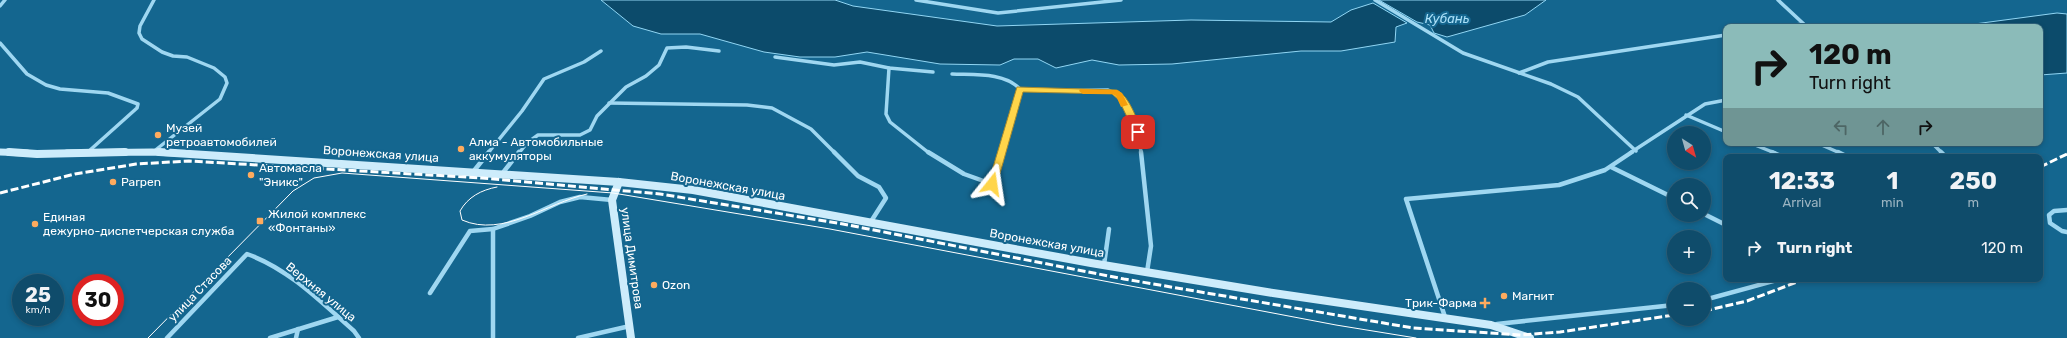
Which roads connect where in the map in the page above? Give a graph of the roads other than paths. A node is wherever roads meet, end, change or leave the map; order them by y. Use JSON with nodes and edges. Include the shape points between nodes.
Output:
{"nodes":[{"id":1,"x":5,"y":0,"type":"edge"},
{"id":2,"x":154,"y":0,"type":"edge"},
{"id":3,"x":916,"y":0,"type":"edge"},
{"id":4,"x":1122,"y":0,"type":"edge"},
{"id":5,"x":1375,"y":0,"type":"edge"},
{"id":6,"x":1778,"y":0,"type":"edge"},
{"id":7,"x":0,"y":6,"type":"edge"},
{"id":8,"x":1803,"y":24,"type":"edge"},
{"id":9,"x":1723,"y":35,"type":"edge"},
{"id":10,"x":1,"y":45,"type":"edge"},
{"id":11,"x":601,"y":51,"type":"dead end"},
{"id":12,"x":719,"y":51,"type":"dead end"},
{"id":13,"x":775,"y":57,"type":"dead end"},
{"id":14,"x":889,"y":68,"type":"junction"},
{"id":15,"x":933,"y":72,"type":"dead end"},
{"id":16,"x":1519,"y":73,"type":"junction"},
{"id":17,"x":952,"y":74,"type":"dead end"},
{"id":18,"x":1020,"y":89,"type":"junction"},
{"id":19,"x":1723,"y":101,"type":"edge"},
{"id":20,"x":609,"y":103,"type":"junction"},
{"id":21,"x":1686,"y":115,"type":"junction"},
{"id":22,"x":1723,"y":131,"type":"edge"},
{"id":23,"x":1756,"y":146,"type":"edge"},
{"id":24,"x":1824,"y":146,"type":"edge"},
{"id":25,"x":1935,"y":146,"type":"edge"},
{"id":26,"x":1636,"y":151,"type":"junction"},
{"id":27,"x":0,"y":152,"type":"edge"},
{"id":28,"x":152,"y":152,"type":"junction"},
{"id":29,"x":87,"y":153,"type":"junction"},
{"id":30,"x":1773,"y":154,"type":"edge"},
{"id":31,"x":1841,"y":154,"type":"edge"},
{"id":32,"x":1943,"y":154,"type":"edge"},
{"id":33,"x":1612,"y":167,"type":"junction"},
{"id":34,"x":473,"y":173,"type":"junction"},
{"id":35,"x":502,"y":174,"type":"junction"},
{"id":36,"x":619,"y":182,"type":"junction"},
{"id":37,"x":1667,"y":194,"type":"edge"},
{"id":38,"x":612,"y":200,"type":"junction"},
{"id":39,"x":2067,"y":210,"type":"edge"},
{"id":40,"x":1711,"y":218,"type":"edge"},
{"id":41,"x":870,"y":223,"type":"junction"},
{"id":42,"x":1723,"y":224,"type":"edge"},
{"id":43,"x":1109,"y":229,"type":"dead end"},
{"id":44,"x":493,"y":230,"type":"junction"},
{"id":45,"x":2067,"y":232,"type":"edge"},
{"id":46,"x":247,"y":254,"type":"joint"},
{"id":47,"x":1104,"y":265,"type":"junction"},
{"id":48,"x":1147,"y":272,"type":"junction"},
{"id":49,"x":1770,"y":282,"type":"edge"},
{"id":50,"x":430,"y":293,"type":"dead end"},
{"id":51,"x":1711,"y":298,"type":"edge"},
{"id":52,"x":1667,"y":305,"type":"edge"},
{"id":53,"x":338,"y":317,"type":"junction"},
{"id":54,"x":1445,"y":318,"type":"junction"},
{"id":55,"x":1491,"y":325,"type":"junction"},
{"id":56,"x":630,"y":326,"type":"junction"},
{"id":57,"x":298,"y":329,"type":"junction"},
{"id":58,"x":167,"y":338,"type":"edge"},
{"id":59,"x":270,"y":338,"type":"edge"},
{"id":60,"x":296,"y":338,"type":"edge"},
{"id":61,"x":359,"y":338,"type":"edge"},
{"id":62,"x":493,"y":338,"type":"edge"},
{"id":63,"x":578,"y":338,"type":"edge"},
{"id":64,"x":631,"y":338,"type":"edge"},
{"id":65,"x":1530,"y":338,"type":"edge"}],
"edges":[{"from":1,"to":7,"type":"street"},
{"from":2,"to":28,"type":"street","via":[[140,26],[139,33],[142,39],[162,52],[187,57],[214,68],[225,77],[227,83],[220,99]]},
{"from":3,"to":4,"type":"street","via":[[998,13]]},
{"from":5,"to":16,"type":"street","via":[[1463,53]]},
{"from":6,"to":8,"type":"street"},
{"from":9,"to":16,"type":"street","via":[[1548,62]]},
{"from":10,"to":29,"type":"street","via":[[21,69],[40,82],[66,91],[98,90],[118,94],[138,104],[137,108]]},
{"from":11,"to":34,"type":"street","via":[[584,62],[544,79]]},
{"from":12,"to":20,"type":"street","via":[[692,49],[679,45],[667,48],[659,65],[626,87]]},
{"from":13,"to":14,"type":"street","via":[[834,65],[860,62]]},
{"from":14,"to":15,"type":"street"},
{"from":14,"to":18,"type":"street","via":[[886,114],[890,122],[936,159],[974,180],[992,184]]},
{"from":16,"to":26,"type":"street","via":[[1578,97]]},
{"from":17,"to":18,"type":"street","via":[[1006,78],[1017,84]]},
{"from":18,"to":48,"type":"street","via":[[1108,90],[1123,100],[1140,135],[1151,246]]},
{"from":19,"to":21,"type":"street","via":[[1705,104]]},
{"from":20,"to":35,"type":"street","via":[[597,116],[590,130],[580,135],[538,134]]},
{"from":20,"to":41,"type":"street","via":[[747,105],[772,108],[811,129],[858,176],[879,187],[886,198]]},
{"from":21,"to":22,"type":"street"},
{"from":21,"to":26,"type":"street"},
{"from":23,"to":30,"type":"street"},
{"from":24,"to":31,"type":"street"},
{"from":25,"to":32,"type":"street"},
{"from":26,"to":33,"type":"street"},
{"from":27,"to":29,"type":"street","name":"Воронежская улица"},
{"from":28,"to":29,"type":"street","name":"Воронежская улица"},
{"from":28,"to":34,"type":"street","name":"Воронежская улица"},
{"from":33,"to":37,"type":"street"},
{"from":33,"to":54,"type":"street","via":[[1559,185],[1406,199]]},
{"from":34,"to":35,"type":"street","name":"Воронежская улица"},
{"from":35,"to":36,"type":"street","name":"Воронежская улица"},
{"from":36,"to":38,"type":"street","name":"улица Димитрова"},
{"from":36,"to":41,"type":"street","name":"Воронежская улица","via":[[693,190]]},
{"from":38,"to":44,"type":"street","via":[[580,198],[560,202]]},
{"from":38,"to":56,"type":"street","name":"улица Димитрова"},
{"from":39,"to":45,"type":"street","via":[[2054,211],[2049,215],[2050,223]]},
{"from":40,"to":42,"type":"street"},
{"from":41,"to":47,"type":"street","name":"Воронежская улица"},
{"from":43,"to":47,"type":"street"},
{"from":44,"to":50,"type":"street","via":[[470,231]]},
{"from":44,"to":62,"type":"street"},
{"from":46,"to":53,"type":"street","name":"Верхняя улица","via":[[258,257],[300,284]]},
{"from":46,"to":58,"type":"street","name":"улица Стасова"},
{"from":47,"to":48,"type":"street","name":"Воронежская улица"},
{"from":48,"to":54,"type":"street","name":"Воронежская улица"},
{"from":49,"to":51,"type":"street"},
{"from":52,"to":55,"type":"street"},
{"from":53,"to":57,"type":"street"},
{"from":53,"to":61,"type":"street","name":"Верхняя улица"},
{"from":54,"to":55,"type":"street","name":"Воронежская улица"},
{"from":55,"to":65,"type":"street","name":"Воронежская улица"},
{"from":56,"to":63,"type":"street"},
{"from":56,"to":64,"type":"street","name":"улица Димитрова"},
{"from":57,"to":59,"type":"street"},
{"from":57,"to":60,"type":"street"}]}
